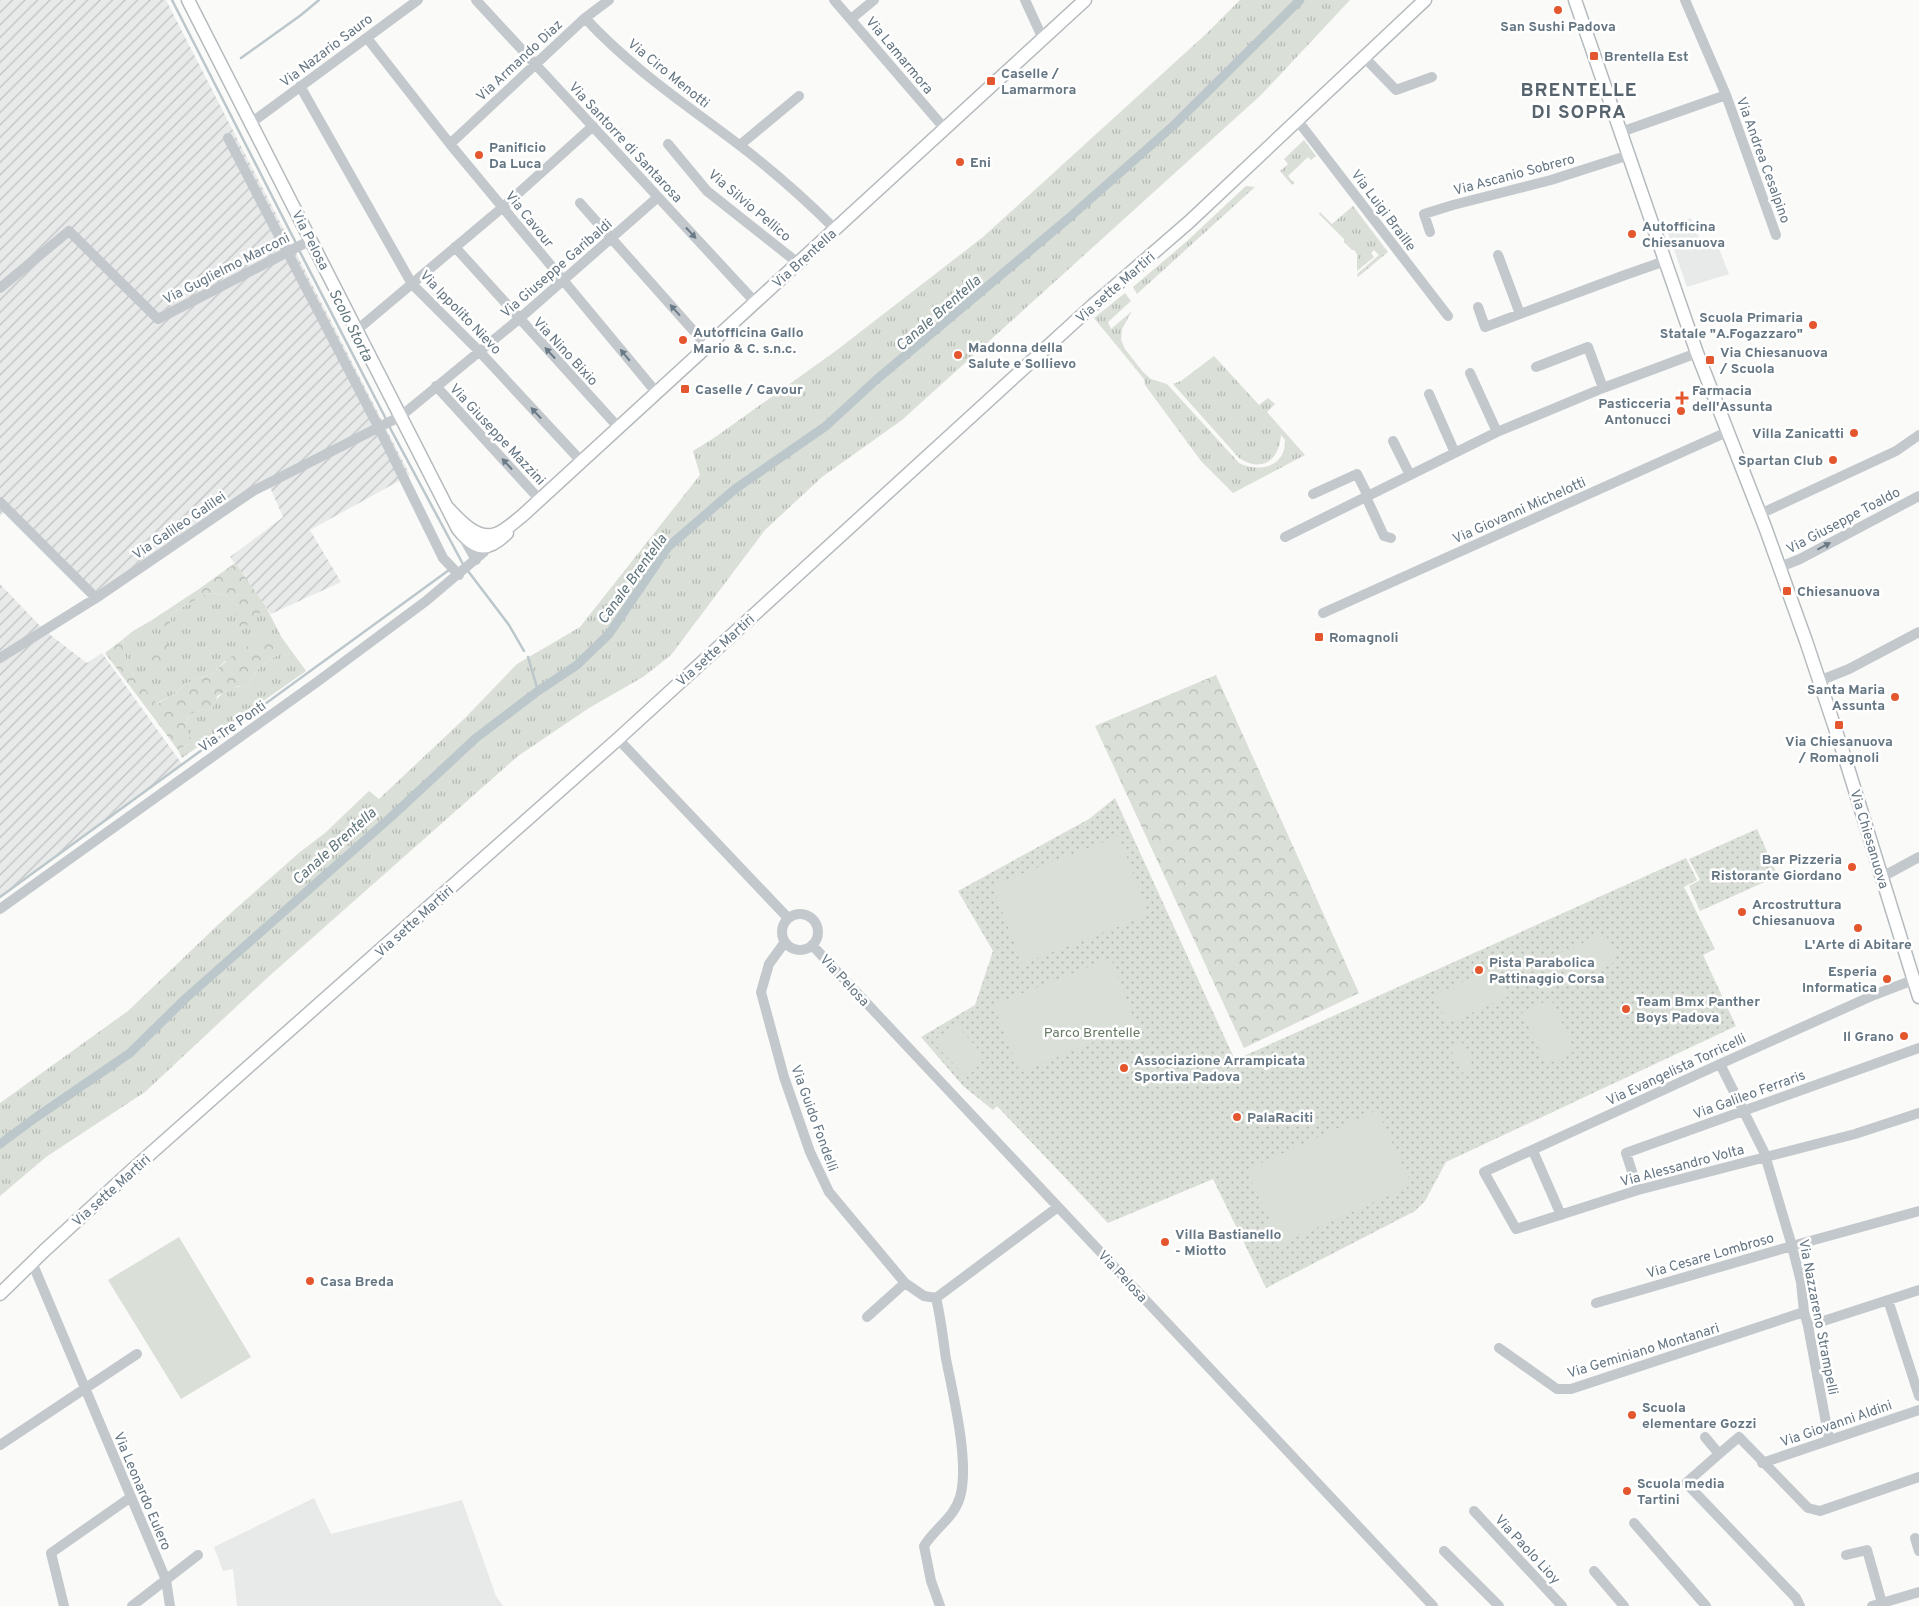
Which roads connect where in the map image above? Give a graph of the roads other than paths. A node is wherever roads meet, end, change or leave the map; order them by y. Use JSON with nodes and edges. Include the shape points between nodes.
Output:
{"nodes":[{"id":1,"x":188,"y":0,"type":"edge"},
{"id":2,"x":418,"y":0,"type":"edge"},
{"id":3,"x":476,"y":0,"type":"edge"},
{"id":4,"x":609,"y":0,"type":"edge"},
{"id":5,"x":834,"y":0,"type":"edge"},
{"id":6,"x":874,"y":0,"type":"edge"},
{"id":7,"x":1025,"y":0,"type":"edge"},
{"id":8,"x":1085,"y":0,"type":"edge"},
{"id":9,"x":1425,"y":0,"type":"edge"},
{"id":10,"x":1575,"y":0,"type":"edge"},
{"id":11,"x":1686,"y":0,"type":"edge"},
{"id":12,"x":585,"y":18,"type":"junction"},
{"id":13,"x":851,"y":20,"type":"junction"},
{"id":14,"x":366,"y":38,"type":"junction"},
{"id":15,"x":1043,"y":39,"type":"junction"},
{"id":16,"x":1365,"y":58,"type":"junction"},
{"id":17,"x":535,"y":63,"type":"junction"},
{"id":18,"x":1432,"y":77,"type":"dead end"},
{"id":19,"x":300,"y":86,"type":"junction"},
{"id":20,"x":1726,"y":95,"type":"junction"},
{"id":21,"x":799,"y":96,"type":"dead end"},
{"id":22,"x":1298,"y":121,"type":"junction"},
{"id":23,"x":251,"y":123,"type":"junction"},
{"id":24,"x":593,"y":126,"type":"junction"},
{"id":25,"x":945,"y":129,"type":"junction"},
{"id":26,"x":1621,"y":132,"type":"junction"},
{"id":27,"x":228,"y":138,"type":"dead end"},
{"id":28,"x":450,"y":144,"type":"junction"},
{"id":29,"x":668,"y":144,"type":"dead end"},
{"id":30,"x":740,"y":145,"type":"junction"},
{"id":31,"x":1629,"y":155,"type":"junction"},
{"id":32,"x":658,"y":197,"type":"junction"},
{"id":33,"x":580,"y":203,"type":"dead end"},
{"id":34,"x":503,"y":206,"type":"junction"},
{"id":35,"x":836,"y":229,"type":"junction"},
{"id":36,"x":1430,"y":232,"type":"dead end"},
{"id":37,"x":1776,"y":235,"type":"dead end"},
{"id":38,"x":611,"y":240,"type":"junction"},
{"id":39,"x":308,"y":242,"type":"junction"},
{"id":40,"x":455,"y":248,"type":"junction"},
{"id":41,"x":288,"y":251,"type":"junction"},
{"id":42,"x":1498,"y":255,"type":"dead end"},
{"id":43,"x":1666,"y":262,"type":"junction"},
{"id":44,"x":798,"y":263,"type":"junction"},
{"id":45,"x":563,"y":281,"type":"junction"},
{"id":46,"x":412,"y":284,"type":"junction"},
{"id":47,"x":0,"y":288,"type":"edge"},
{"id":48,"x":755,"y":302,"type":"junction"},
{"id":49,"x":1478,"y":307,"type":"dead end"},
{"id":50,"x":1520,"y":314,"type":"junction"},
{"id":51,"x":1448,"y":316,"type":"dead end"},
{"id":52,"x":518,"y":319,"type":"junction"},
{"id":53,"x":357,"y":330,"type":"junction"},
{"id":54,"x":707,"y":346,"type":"junction"},
{"id":55,"x":479,"y":351,"type":"junction"},
{"id":56,"x":1697,"y":353,"type":"junction"},
{"id":57,"x":1536,"y":367,"type":"dead end"},
{"id":58,"x":1470,"y":373,"type":"dead end"},
{"id":59,"x":436,"y":386,"type":"junction"},
{"id":60,"x":1603,"y":388,"type":"junction"},
{"id":61,"x":656,"y":392,"type":"junction"},
{"id":62,"x":1429,"y":394,"type":"dead end"},
{"id":63,"x":399,"y":418,"type":"junction"},
{"id":64,"x":618,"y":427,"type":"junction"},
{"id":65,"x":379,"y":428,"type":"junction"},
{"id":66,"x":1497,"y":432,"type":"junction"},
{"id":67,"x":1727,"y":432,"type":"junction"},
{"id":68,"x":1919,"y":435,"type":"edge"},
{"id":69,"x":1393,"y":441,"type":"dead end"},
{"id":70,"x":1456,"y":453,"type":"junction"},
{"id":71,"x":581,"y":461,"type":"junction"},
{"id":72,"x":1410,"y":475,"type":"junction"},
{"id":73,"x":1314,"y":494,"type":"dead end"},
{"id":74,"x":1919,"y":496,"type":"edge"},
{"id":75,"x":1367,"y":497,"type":"junction"},
{"id":76,"x":540,"y":500,"type":"junction"},
{"id":77,"x":0,"y":502,"type":"edge"},
{"id":78,"x":447,"y":507,"type":"junction"},
{"id":79,"x":1760,"y":514,"type":"junction"},
{"id":80,"x":522,"y":516,"type":"junction"},
{"id":81,"x":458,"y":529,"type":"junction"},
{"id":82,"x":476,"y":532,"type":"junction"},
{"id":83,"x":496,"y":534,"type":"junction"},
{"id":84,"x":1285,"y":537,"type":"dead end"},
{"id":85,"x":1391,"y":538,"type":"dead end"},
{"id":86,"x":487,"y":547,"type":"junction"},
{"id":87,"x":1780,"y":567,"type":"junction"},
{"id":88,"x":465,"y":568,"type":"junction"},
{"id":89,"x":96,"y":598,"type":"junction"},
{"id":90,"x":1323,"y":613,"type":"dead end"},
{"id":91,"x":1919,"y":632,"type":"edge"},
{"id":92,"x":0,"y":658,"type":"edge"},
{"id":93,"x":1819,"y":681,"type":"junction"},
{"id":94,"x":618,"y":739,"type":"junction"},
{"id":95,"x":1919,"y":856,"type":"edge"},
{"id":96,"x":1882,"y":877,"type":"junction"},
{"id":97,"x":0,"y":909,"type":"edge"},
{"id":98,"x":788,"y":918,"type":"junction"},
{"id":99,"x":785,"y":942,"type":"junction"},
{"id":100,"x":812,"y":945,"type":"junction"},
{"id":101,"x":1913,"y":980,"type":"junction"},
{"id":102,"x":1919,"y":997,"type":"edge"},
{"id":103,"x":1919,"y":1048,"type":"edge"},
{"id":104,"x":1720,"y":1064,"type":"junction"},
{"id":105,"x":1743,"y":1111,"type":"junction"},
{"id":106,"x":1919,"y":1113,"type":"edge"},
{"id":107,"x":1533,"y":1150,"type":"junction"},
{"id":108,"x":1765,"y":1157,"type":"junction"},
{"id":109,"x":1484,"y":1172,"type":"joint"},
{"id":110,"x":1638,"y":1190,"type":"junction"},
{"id":111,"x":1058,"y":1207,"type":"junction"},
{"id":112,"x":1919,"y":1211,"type":"edge"},
{"id":113,"x":1561,"y":1215,"type":"junction"},
{"id":114,"x":1792,"y":1246,"type":"junction"},
{"id":115,"x":30,"y":1264,"type":"junction"},
{"id":116,"x":905,"y":1283,"type":"junction"},
{"id":117,"x":1919,"y":1290,"type":"edge"},
{"id":118,"x":0,"y":1294,"type":"edge"},
{"id":119,"x":936,"y":1298,"type":"junction"},
{"id":120,"x":1888,"y":1300,"type":"junction"},
{"id":121,"x":1596,"y":1303,"type":"dead end"},
{"id":122,"x":1804,"y":1312,"type":"junction"},
{"id":123,"x":868,"y":1317,"type":"dead end"},
{"id":124,"x":1808,"y":1326,"type":"junction"},
{"id":125,"x":1499,"y":1348,"type":"dead end"},
{"id":126,"x":137,"y":1354,"type":"dead end"},
{"id":127,"x":85,"y":1388,"type":"junction"},
{"id":128,"x":1919,"y":1396,"type":"edge"},
{"id":129,"x":1919,"y":1410,"type":"edge"},
{"id":130,"x":1705,"y":1437,"type":"dead end"},
{"id":131,"x":1829,"y":1439,"type":"junction"},
{"id":132,"x":0,"y":1445,"type":"edge"},
{"id":133,"x":1720,"y":1454,"type":"junction"},
{"id":134,"x":1762,"y":1463,"type":"junction"},
{"id":135,"x":1919,"y":1477,"type":"edge"},
{"id":136,"x":131,"y":1497,"type":"junction"},
{"id":137,"x":1474,"y":1511,"type":"dead end"},
{"id":138,"x":1634,"y":1523,"type":"dead end"},
{"id":139,"x":1914,"y":1538,"type":"dead end"},
{"id":140,"x":1444,"y":1551,"type":"dead end"},
{"id":141,"x":1919,"y":1551,"type":"edge"},
{"id":142,"x":198,"y":1554,"type":"dead end"},
{"id":143,"x":1846,"y":1554,"type":"dead end"},
{"id":144,"x":1594,"y":1571,"type":"dead end"},
{"id":145,"x":166,"y":1580,"type":"junction"},
{"id":146,"x":1919,"y":1592,"type":"edge"},
{"id":147,"x":1881,"y":1604,"type":"edge"},
{"id":148,"x":64,"y":1606,"type":"edge"},
{"id":149,"x":132,"y":1606,"type":"edge"},
{"id":150,"x":170,"y":1606,"type":"edge"},
{"id":151,"x":940,"y":1606,"type":"edge"},
{"id":152,"x":1433,"y":1606,"type":"edge"},
{"id":153,"x":1499,"y":1606,"type":"edge"},
{"id":154,"x":1562,"y":1606,"type":"edge"},
{"id":155,"x":1624,"y":1606,"type":"edge"},
{"id":156,"x":1706,"y":1606,"type":"edge"},
{"id":157,"x":1800,"y":1606,"type":"edge"}],
"edges":[{"from":1,"to":23,"type":"main road","name":"Via Pelosa"},
{"from":2,"to":14,"type":"street","name":"Via Nazario Sauro"},
{"from":3,"to":17,"type":"street","name":"Via Santorre di Santarosa"},
{"from":4,"to":12,"type":"street","name":"Via Armando Diaz"},
{"from":5,"to":13,"type":"street","name":"Via Lamarmora"},
{"from":6,"to":13,"type":"street"},
{"from":7,"to":15,"type":"street"},
{"from":8,"to":15,"type":"main road","name":"Via Brentella"},
{"from":9,"to":16,"type":"main road","name":"Via sette Martiri"},
{"from":10,"to":26,"type":"main road","name":"Via Chiesanuova"},
{"from":11,"to":20,"type":"street","name":"Via Andrea Cesalpino"},
{"from":12,"to":17,"type":"street","name":"Via Armando Diaz"},
{"from":12,"to":30,"type":"street","name":"Via Ciro Menotti","via":[[637,68]]},
{"from":13,"to":25,"type":"street","name":"Via Lamarmora"},
{"from":14,"to":19,"type":"street","name":"Via Nazario Sauro"},
{"from":14,"to":28,"type":"street","name":"Via Cavour"},
{"from":15,"to":25,"type":"main road","name":"Via Brentella"},
{"from":16,"to":18,"type":"street","via":[[1396,90]]},
{"from":16,"to":22,"type":"main road","name":"Via sette Martiri"},
{"from":17,"to":24,"type":"street","name":"Via Santorre di Santarosa"},
{"from":17,"to":28,"type":"street","name":"Via Armando Diaz"},
{"from":19,"to":23,"type":"street","name":"Via Nazario Sauro"},
{"from":19,"to":46,"type":"street","name":"Via Ippolito Nievo"},
{"from":20,"to":26,"type":"street","name":"Via Andrea Cesalpino"},
{"from":20,"to":37,"type":"street","name":"Via Andrea Cesalpino"},
{"from":21,"to":30,"type":"street"},
{"from":22,"to":51,"type":"street","name":"Via Luigi Braille"},
{"from":22,"to":94,"type":"main road","name":"Via sette Martiri"},
{"from":23,"to":39,"type":"main road","name":"Via Pelosa"},
{"from":24,"to":32,"type":"street","name":"Via Santorre di Santarosa"},
{"from":24,"to":34,"type":"street"},
{"from":25,"to":35,"type":"main road","name":"Via Brentella"},
{"from":26,"to":31,"type":"main road","name":"Via Chiesanuova"},
{"from":27,"to":41,"type":"street","name":"Via Pelosa"},
{"from":28,"to":34,"type":"street","name":"Via Cavour"},
{"from":29,"to":44,"type":"street","name":"Via Silvio Pellico","via":[[707,191]]},
{"from":30,"to":35,"type":"street","name":"Via Ciro Menotti"},
{"from":31,"to":36,"type":"street","name":"Via Ascanio Sobrero","via":[[1424,214]]},
{"from":31,"to":43,"type":"main road","name":"Via Chiesanuova"},
{"from":32,"to":38,"type":"street","name":"Via Giuseppe Garibaldi"},
{"from":32,"to":48,"type":"street","name":"Via Santorre di Santarosa","one_way":true},
{"from":33,"to":38,"type":"street"},
{"from":34,"to":40,"type":"street"},
{"from":34,"to":45,"type":"street","name":"Via Cavour"},
{"from":35,"to":44,"type":"main road","name":"Via Brentella"},
{"from":38,"to":45,"type":"street","name":"Via Giuseppe Garibaldi"},
{"from":54,"to":38,"type":"street","one_way":true},
{"from":39,"to":41,"type":"street","name":"Via Guglielmo Marconi"},
{"from":39,"to":53,"type":"main road","name":"Via Pelosa"},
{"from":40,"to":46,"type":"street"},
{"from":40,"to":52,"type":"street","name":"Via Nino Bixio"},
{"from":41,"to":47,"type":"street","name":"Via Guglielmo Marconi","via":[[158,319],[69,231]]},
{"from":41,"to":65,"type":"street","name":"Via Pelosa"},
{"from":42,"to":50,"type":"street"},
{"from":43,"to":50,"type":"street"},
{"from":43,"to":56,"type":"main road","name":"Via Chiesanuova"},
{"from":44,"to":48,"type":"main road","name":"Via Brentella"},
{"from":45,"to":52,"type":"street","name":"Via Giuseppe Garibaldi"},
{"from":61,"to":45,"type":"street","name":"Via Cavour","one_way":true},
{"from":46,"to":53,"type":"street"},
{"from":46,"to":55,"type":"street","name":"Via Ippolito Nievo"},
{"from":48,"to":54,"type":"main road","name":"Via Brentella"},
{"from":49,"to":50,"type":"street","via":[[1486,327]]},
{"from":52,"to":55,"type":"street","name":"Via Giuseppe Garibaldi"},
{"from":64,"to":52,"type":"street","name":"Via Nino Bixio","one_way":true},
{"from":53,"to":63,"type":"main road","name":"Via Pelosa"},
{"from":54,"to":61,"type":"main road","name":"Via Brentella"},
{"from":55,"to":59,"type":"street","name":"Via Giuseppe Garibaldi"},
{"from":71,"to":55,"type":"street","name":"Via Ippolito Nievo","one_way":true},
{"from":56,"to":60,"type":"street"},
{"from":56,"to":67,"type":"main road","name":"Via Chiesanuova"},
{"from":57,"to":60,"type":"street","via":[[1588,347]]},
{"from":58,"to":66,"type":"street"},
{"from":59,"to":63,"type":"street","name":"Via Giuseppe Garibaldi"},
{"from":76,"to":59,"type":"street","name":"Via Giuseppe Mazzini","one_way":true},
{"from":60,"to":66,"type":"street"},
{"from":61,"to":64,"type":"main road","name":"Via Brentella"},
{"from":62,"to":70,"type":"street"},
{"from":63,"to":65,"type":"street","name":"Via Galileo Galilei"},
{"from":63,"to":78,"type":"main road","name":"Via Pelosa"},
{"from":64,"to":71,"type":"main road","name":"Via Brentella"},
{"from":65,"to":88,"type":"street","name":"Via Pelosa","via":[[443,558]]},
{"from":65,"to":89,"type":"street","name":"Via Galileo Galilei","via":[[253,491]]},
{"from":66,"to":70,"type":"street"},
{"from":67,"to":79,"type":"main road","name":"Via Chiesanuova"},
{"from":67,"to":90,"type":"street","name":"Via Giovanni Michelotti"},
{"from":68,"to":79,"type":"street","via":[[1896,451]]},
{"from":69,"to":72,"type":"street"},
{"from":70,"to":72,"type":"street"},
{"from":71,"to":76,"type":"main road","name":"Via Brentella"},
{"from":72,"to":75,"type":"street"},
{"from":73,"to":75,"type":"street","via":[[1357,474]]},
{"from":87,"to":74,"type":"street","name":"Via Giuseppe Toaldo","one_way":true},
{"from":75,"to":84,"type":"street"},
{"from":75,"to":85,"type":"street","via":[[1384,536]]},
{"from":76,"to":80,"type":"main road","name":"Via Brentella"},
{"from":77,"to":89,"type":"street"},
{"from":78,"to":81,"type":"main road","name":"Via Pelosa"},
{"from":78,"to":82,"type":"main road","name":"Via Pelosa"},
{"from":79,"to":87,"type":"main road","name":"Via Chiesanuova"},
{"from":80,"to":83,"type":"main road"},
{"from":80,"to":86,"type":"main road","via":[[501,539]]},
{"from":81,"to":86,"type":"main road","name":"Via Pelosa","via":[[474,545]]},
{"from":81,"to":88,"type":"street","name":"Via Pelosa"},
{"from":82,"to":83,"type":"main road","via":[[487,536]]},
{"from":82,"to":86,"type":"street","name":"Via Pelosa"},
{"from":83,"to":86,"type":"street"},
{"from":86,"to":88,"type":"street"},
{"from":87,"to":93,"type":"main road","name":"Via Chiesanuova"},
{"from":88,"to":97,"type":"street","name":"Via Tre Ponti","via":[[318,682]]},
{"from":89,"to":92,"type":"street"},
{"from":91,"to":93,"type":"street"},
{"from":93,"to":96,"type":"main road","name":"Via Chiesanuova"},
{"from":94,"to":98,"type":"street"},
{"from":94,"to":115,"type":"main road","name":"Via sette Martiri"},
{"from":95,"to":96,"type":"street"},
{"from":96,"to":101,"type":"main road","name":"Via Chiesanuova"},
{"from":98,"to":99,"type":"street","via":[[782,931]]},
{"from":98,"to":100,"type":"street","name":"Via Pelosa","via":[[802,914],[813,920],[818,930]]},
{"from":99,"to":100,"type":"street","name":"Via Pelosa","via":[[799,950]]},
{"from":99,"to":116,"type":"street","name":"Via Guido Fondelli","via":[[769,964],[761,992],[784,1077],[829,1192]]},
{"from":100,"to":111,"type":"street","name":"Via Pelosa"},
{"from":101,"to":102,"type":"main road","name":"Via Chiesanuova"},
{"from":101,"to":104,"type":"street","name":"Via Evangelista Torricelli"},
{"from":103,"to":105,"type":"street","name":"Via Galileo Ferraris"},
{"from":104,"to":105,"type":"street","name":"Via Nazzareno Strampelli"},
{"from":104,"to":107,"type":"street","name":"Via Evangelista Torricelli"},
{"from":105,"to":108,"type":"street","name":"Via Nazzareno Strampelli"},
{"from":105,"to":110,"type":"street","name":"Via Galileo Ferraris","via":[[1626,1153]]},
{"from":106,"to":108,"type":"street","name":"Via Alessandro Volta"},
{"from":107,"to":109,"type":"street","name":"Via Evangelista Torricelli"},
{"from":107,"to":113,"type":"street"},
{"from":108,"to":110,"type":"street","name":"Via Alessandro Volta"},
{"from":108,"to":114,"type":"street","name":"Via Nazzareno Strampelli"},
{"from":109,"to":113,"type":"street","name":"Via Alessandro Volta","via":[[1516,1230]]},
{"from":110,"to":113,"type":"street","name":"Via Alessandro Volta"},
{"from":111,"to":119,"type":"street"},
{"from":111,"to":152,"type":"street","name":"Via Pelosa"},
{"from":112,"to":114,"type":"street","name":"Via Cesare Lombroso"},
{"from":114,"to":121,"type":"street","name":"Via Cesare Lombroso"},
{"from":114,"to":122,"type":"street","name":"Via Nazzareno Strampelli"},
{"from":115,"to":118,"type":"main road","name":"Via sette Martiri"},
{"from":115,"to":127,"type":"street","name":"Via Leonardo Eulero"},
{"from":116,"to":119,"type":"street","name":"Via Guido Fondelli","via":[[924,1296]]},
{"from":116,"to":123,"type":"street"},
{"from":117,"to":120,"type":"street"},
{"from":119,"to":151,"type":"street","via":[[959,1429],[963,1474],[955,1508],[924,1546]]},
{"from":120,"to":124,"type":"street"},
{"from":120,"to":128,"type":"street"},
{"from":122,"to":124,"type":"street","name":"Via Nazzareno Strampelli"},
{"from":122,"to":125,"type":"street","name":"Via Geminiano Montanari","via":[[1570,1388],[1557,1389]]},
{"from":124,"to":131,"type":"street","name":"Via Nazzareno Strampelli"},
{"from":126,"to":127,"type":"street"},
{"from":127,"to":132,"type":"street"},
{"from":127,"to":136,"type":"street","name":"Via Leonardo Eulero"},
{"from":129,"to":131,"type":"street","name":"Via Giovanni Aldini"},
{"from":130,"to":133,"type":"street"},
{"from":131,"to":134,"type":"street","name":"Via Giovanni Aldini"},
{"from":133,"to":134,"type":"street","via":[[1739,1437]]},
{"from":133,"to":157,"type":"street","via":[[1686,1483],[1796,1598]]},
{"from":134,"to":135,"type":"street","via":[[1808,1508],[1820,1511]]},
{"from":136,"to":145,"type":"street","name":"Via Leonardo Eulero"},
{"from":136,"to":148,"type":"street","via":[[51,1553]]},
{"from":137,"to":154,"type":"street","name":"Via Paolo Lioy"},
{"from":138,"to":156,"type":"street"},
{"from":139,"to":141,"type":"street"},
{"from":140,"to":153,"type":"street"},
{"from":142,"to":145,"type":"street"},
{"from":143,"to":147,"type":"street","via":[[1867,1550]]},
{"from":144,"to":155,"type":"street"},
{"from":145,"to":149,"type":"street"},
{"from":145,"to":150,"type":"street","name":"Via Leonardo Eulero"},
{"from":146,"to":147,"type":"street"}]}
